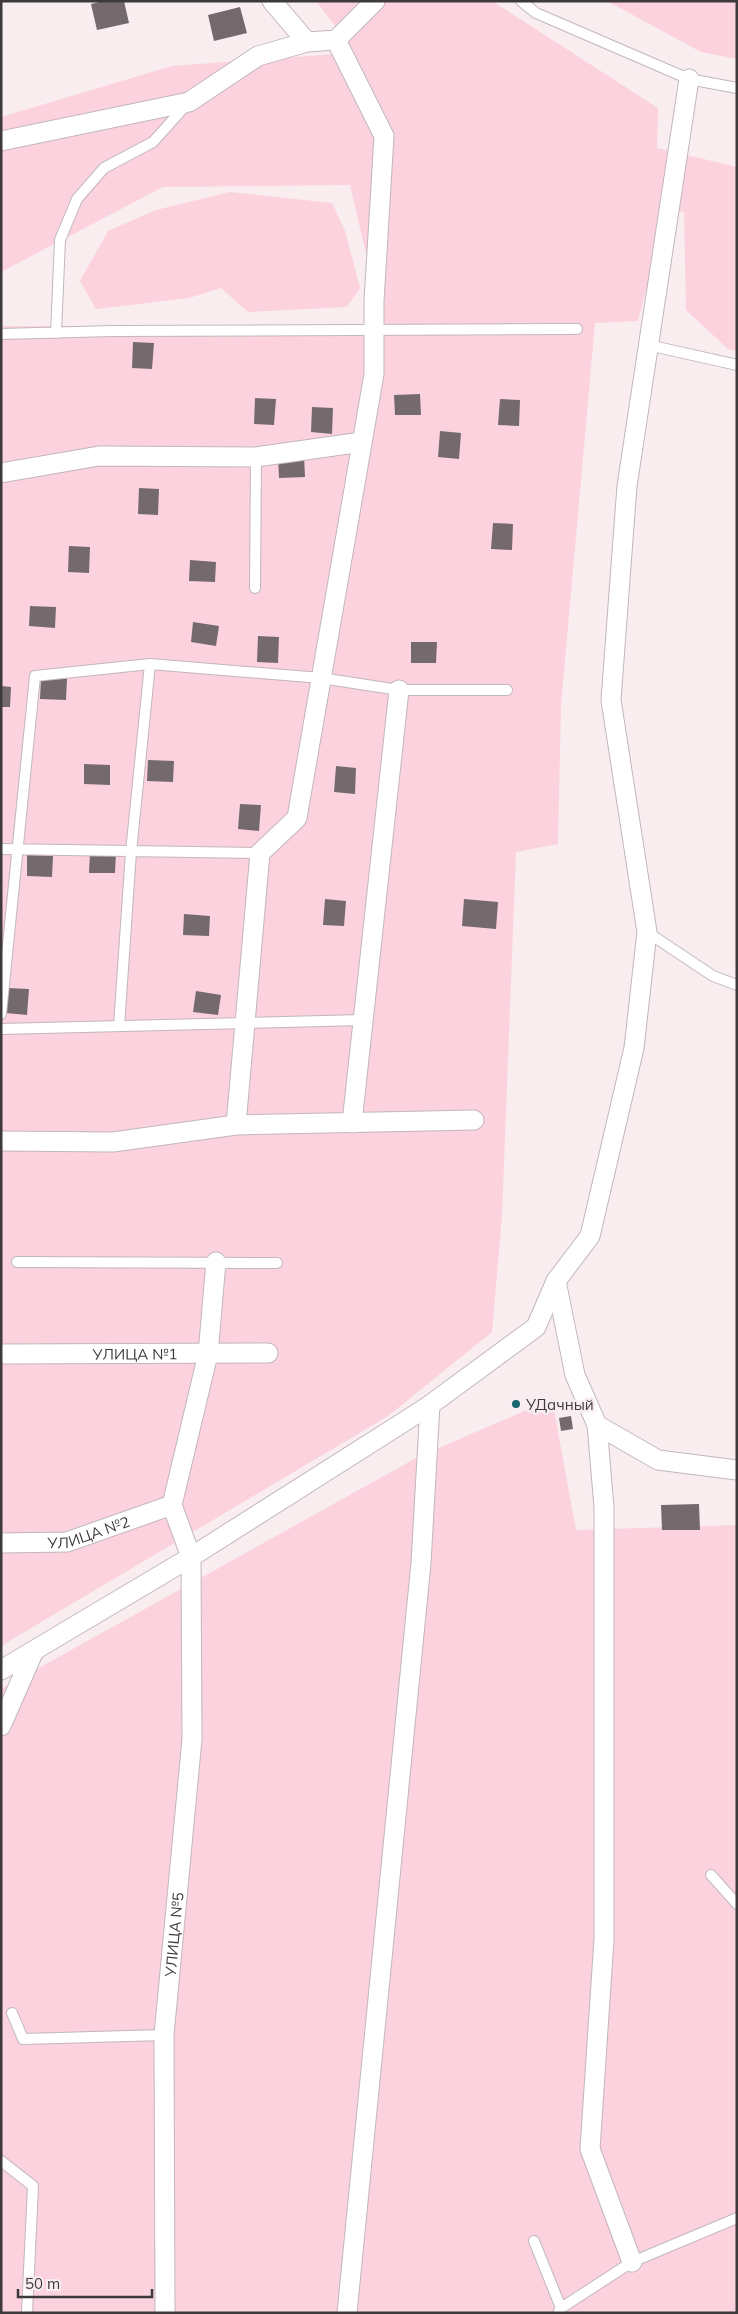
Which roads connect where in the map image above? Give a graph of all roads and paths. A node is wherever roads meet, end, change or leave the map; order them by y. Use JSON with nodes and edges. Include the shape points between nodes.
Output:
{"nodes":[{"id":1,"x":272,"y":1,"type":"edge"},
{"id":2,"x":375,"y":1,"type":"edge"},
{"id":3,"x":520,"y":1,"type":"edge"},
{"id":4,"x":336,"y":40,"type":"junction"},
{"id":5,"x":308,"y":42,"type":"junction"},
{"id":6,"x":689,"y":79,"type":"junction"},
{"id":7,"x":737,"y":88,"type":"edge"},
{"id":8,"x":189,"y":102,"type":"junction"},
{"id":9,"x":1,"y":141,"type":"edge"},
{"id":10,"x":374,"y":329,"type":"junction"},
{"id":11,"x":577,"y":329,"type":"dead end"},
{"id":12,"x":56,"y":333,"type":"junction"},
{"id":13,"x":1,"y":334,"type":"edge"},
{"id":14,"x":648,"y":345,"type":"junction"},
{"id":15,"x":737,"y":365,"type":"edge"},
{"id":16,"x":362,"y":442,"type":"junction"},
{"id":17,"x":256,"y":458,"type":"junction"},
{"id":18,"x":1,"y":474,"type":"edge"},
{"id":19,"x":255,"y":588,"type":"dead end"},
{"id":20,"x":150,"y":664,"type":"junction"},
{"id":21,"x":321,"y":678,"type":"junction"},
{"id":22,"x":399,"y":690,"type":"junction"},
{"id":23,"x":507,"y":690,"type":"dead end"},
{"id":24,"x":18,"y":848,"type":"junction"},
{"id":25,"x":1,"y":849,"type":"edge"},
{"id":26,"x":132,"y":852,"type":"junction"},
{"id":27,"x":260,"y":853,"type":"junction"},
{"id":28,"x":647,"y":932,"type":"junction"},
{"id":29,"x":737,"y":985,"type":"edge"},
{"id":30,"x":1,"y":1014,"type":"edge"},
{"id":31,"x":363,"y":1020,"type":"junction"},
{"id":32,"x":245,"y":1023,"type":"junction"},
{"id":33,"x":119,"y":1026,"type":"junction"},
{"id":34,"x":1,"y":1029,"type":"edge"},
{"id":35,"x":474,"y":1120,"type":"dead end"},
{"id":36,"x":352,"y":1122,"type":"junction"},
{"id":37,"x":236,"y":1125,"type":"junction"},
{"id":38,"x":1,"y":1141,"type":"edge"},
{"id":39,"x":18,"y":1262,"type":"dead end"},
{"id":40,"x":216,"y":1262,"type":"junction"},
{"id":41,"x":277,"y":1263,"type":"dead end"},
{"id":42,"x":556,"y":1281,"type":"junction"},
{"id":43,"x":268,"y":1353,"type":"dead end"},
{"id":44,"x":1,"y":1354,"type":"edge"},
{"id":45,"x":208,"y":1354,"type":"junction"},
{"id":46,"x":430,"y":1405,"type":"junction"},
{"id":47,"x":597,"y":1425,"type":"junction"},
{"id":48,"x":737,"y":1470,"type":"edge"},
{"id":49,"x":172,"y":1505,"type":"junction"},
{"id":50,"x":1,"y":1543,"type":"edge"},
{"id":51,"x":191,"y":1557,"type":"junction"},
{"id":52,"x":33,"y":1653,"type":"junction"},
{"id":53,"x":1,"y":1670,"type":"edge"},
{"id":54,"x":1,"y":1726,"type":"edge"},
{"id":55,"x":711,"y":1876,"type":"dead end"},
{"id":56,"x":737,"y":1904,"type":"edge"},
{"id":57,"x":12,"y":2013,"type":"dead end"},
{"id":58,"x":164,"y":2035,"type":"junction"},
{"id":59,"x":1,"y":2161,"type":"edge"},
{"id":60,"x":737,"y":2218,"type":"edge"},
{"id":61,"x":534,"y":2241,"type":"dead end"},
{"id":62,"x":632,"y":2262,"type":"junction"},
{"id":63,"x":560,"y":2310,"type":"edge"},
{"id":64,"x":27,"y":2313,"type":"edge"},
{"id":65,"x":165,"y":2313,"type":"edge"},
{"id":66,"x":347,"y":2313,"type":"edge"}],
"edges":[{"from":1,"to":5,"type":"street"},
{"from":2,"to":4,"type":"street"},
{"from":3,"to":6,"type":"lane","via":[[536,13]]},
{"from":4,"to":5,"type":"street"},
{"from":4,"to":10,"type":"street","via":[[384,136]]},
{"from":5,"to":8,"type":"street","via":[[258,56]]},
{"from":6,"to":7,"type":"lane"},
{"from":6,"to":14,"type":"street"},
{"from":8,"to":9,"type":"street"},
{"from":8,"to":12,"type":"lane","via":[[153,142],[104,168],[77,199],[60,240]]},
{"from":10,"to":11,"type":"lane"},
{"from":10,"to":12,"type":"lane"},
{"from":10,"to":16,"type":"street","via":[[374,374]]},
{"from":12,"to":13,"type":"lane"},
{"from":14,"to":15,"type":"lane"},
{"from":14,"to":28,"type":"street","via":[[627,486],[611,700]]},
{"from":16,"to":17,"type":"street"},
{"from":16,"to":21,"type":"street"},
{"from":17,"to":18,"type":"street","via":[[99,456]]},
{"from":17,"to":19,"type":"lane"},
{"from":20,"to":21,"type":"lane"},
{"from":20,"to":24,"type":"lane","via":[[35,676]]},
{"from":20,"to":26,"type":"lane"},
{"from":21,"to":22,"type":"lane"},
{"from":21,"to":27,"type":"street","via":[[297,818]]},
{"from":22,"to":23,"type":"lane"},
{"from":22,"to":31,"type":"street"},
{"from":24,"to":25,"type":"lane"},
{"from":24,"to":26,"type":"lane"},
{"from":24,"to":30,"type":"lane"},
{"from":26,"to":27,"type":"lane"},
{"from":26,"to":33,"type":"lane"},
{"from":27,"to":32,"type":"street"},
{"from":28,"to":29,"type":"lane","via":[[712,976]]},
{"from":28,"to":42,"type":"street","via":[[634,1048],[590,1236]]},
{"from":31,"to":32,"type":"lane"},
{"from":31,"to":36,"type":"street"},
{"from":32,"to":33,"type":"lane"},
{"from":32,"to":37,"type":"street"},
{"from":33,"to":34,"type":"lane"},
{"from":35,"to":36,"type":"street"},
{"from":36,"to":37,"type":"street"},
{"from":37,"to":38,"type":"street","via":[[113,1142]]},
{"from":39,"to":40,"type":"lane"},
{"from":40,"to":41,"type":"lane"},
{"from":40,"to":45,"type":"street"},
{"from":42,"to":46,"type":"street","via":[[536,1327]]},
{"from":42,"to":47,"type":"street","via":[[576,1375]]},
{"from":43,"to":45,"type":"street","name":"УЛИЦА №1"},
{"from":44,"to":45,"type":"street","name":"УЛИЦА №1"},
{"from":45,"to":49,"type":"street"},
{"from":46,"to":51,"type":"street"},
{"from":46,"to":66,"type":"street","via":[[422,1563]]},
{"from":47,"to":48,"type":"street","via":[[658,1460]]},
{"from":47,"to":62,"type":"street","via":[[604,1507],[604,1939],[590,2149]]},
{"from":49,"to":50,"type":"street","name":"УЛИЦА №2","via":[[67,1542]]},
{"from":49,"to":51,"type":"street","name":"УЛИЦА №5"},
{"from":51,"to":52,"type":"street"},
{"from":51,"to":58,"type":"street","name":"УЛИЦА №5","via":[[192,1739]]},
{"from":52,"to":53,"type":"street"},
{"from":52,"to":54,"type":"street"},
{"from":55,"to":56,"type":"lane"},
{"from":57,"to":58,"type":"lane","via":[[23,2039]]},
{"from":58,"to":65,"type":"street","name":"УЛИЦА №5"},
{"from":59,"to":64,"type":"lane","via":[[33,2186]]},
{"from":60,"to":62,"type":"lane"},
{"from":61,"to":63,"type":"lane"},
{"from":62,"to":63,"type":"lane"}]}
